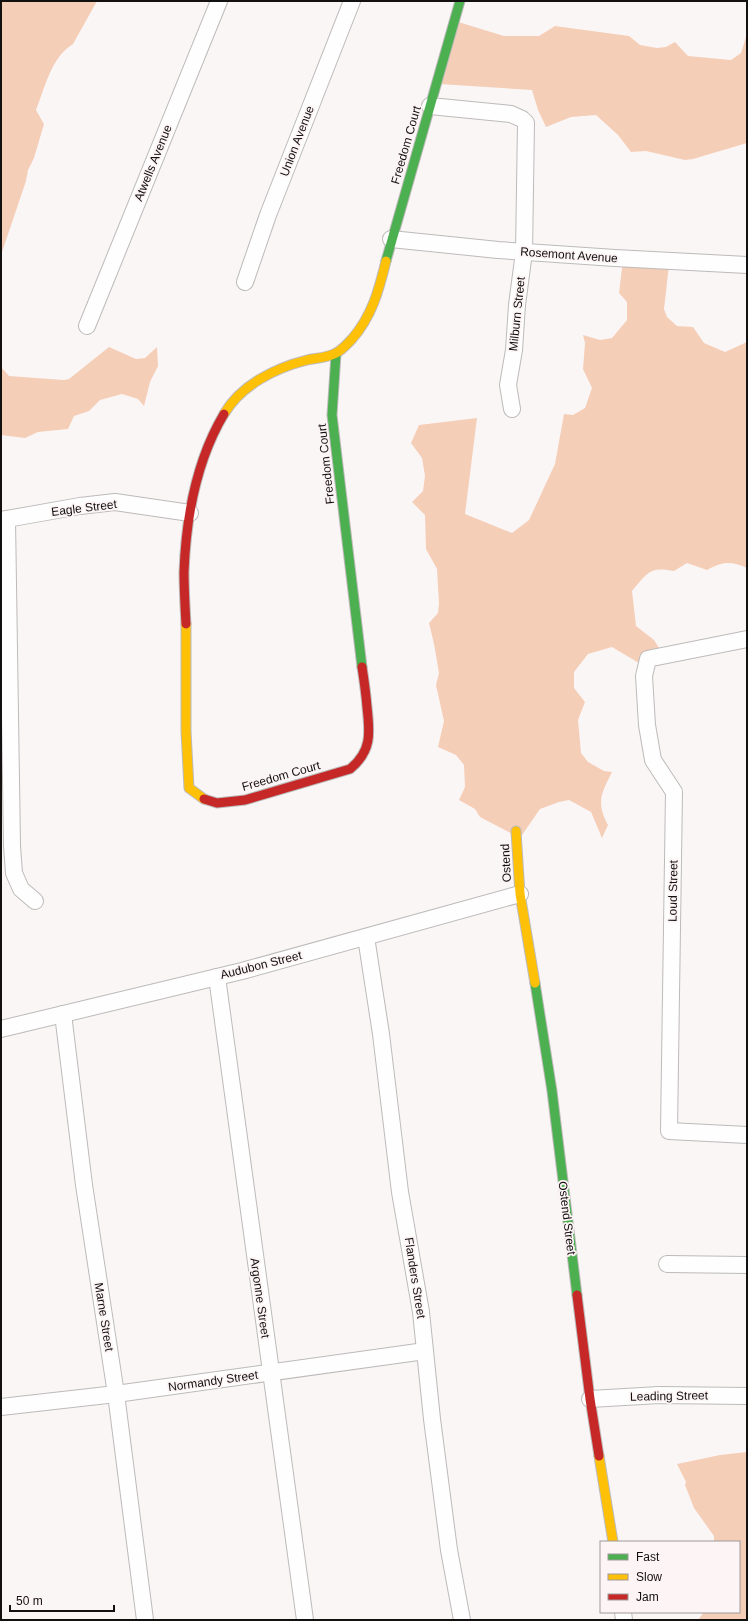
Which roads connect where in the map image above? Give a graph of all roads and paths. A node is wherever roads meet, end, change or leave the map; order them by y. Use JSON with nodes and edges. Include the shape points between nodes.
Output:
{"nodes":[{"id":1,"x":219,"y":1,"type":"edge"},
{"id":2,"x":352,"y":1,"type":"edge"},
{"id":3,"x":460,"y":1,"type":"edge"},
{"id":4,"x":430,"y":106,"type":"junction"},
{"id":5,"x":391,"y":239,"type":"junction"},
{"id":6,"x":524,"y":252,"type":"junction"},
{"id":7,"x":747,"y":265,"type":"edge"},
{"id":8,"x":245,"y":282,"type":"dead end"},
{"id":9,"x":87,"y":326,"type":"dead end"},
{"id":10,"x":336,"y":354,"type":"junction"},
{"id":11,"x":512,"y":409,"type":"dead end"},
{"id":12,"x":190,"y":513,"type":"junction"},
{"id":13,"x":4,"y":520,"type":"edge"},
{"id":14,"x":747,"y":639,"type":"edge"},
{"id":15,"x":516,"y":831,"type":"dead end"},
{"id":16,"x":520,"y":894,"type":"junction"},
{"id":17,"x":35,"y":901,"type":"dead end"},
{"id":18,"x":366,"y":937,"type":"junction"},
{"id":19,"x":217,"y":977,"type":"junction"},
{"id":20,"x":63,"y":1014,"type":"junction"},
{"id":21,"x":1,"y":1029,"type":"edge"},
{"id":22,"x":747,"y":1135,"type":"edge"},
{"id":23,"x":667,"y":1264,"type":"dead end"},
{"id":24,"x":747,"y":1266,"type":"edge"},
{"id":25,"x":425,"y":1351,"type":"junction"},
{"id":26,"x":270,"y":1372,"type":"junction"},
{"id":27,"x":116,"y":1394,"type":"junction"},
{"id":28,"x":747,"y":1396,"type":"edge"},
{"id":29,"x":590,"y":1399,"type":"junction"},
{"id":30,"x":1,"y":1407,"type":"edge"},
{"id":31,"x":612,"y":1541,"type":"edge"},
{"id":32,"x":145,"y":1620,"type":"edge"},
{"id":33,"x":305,"y":1620,"type":"edge"},
{"id":34,"x":462,"y":1620,"type":"edge"}],
"edges":[{"from":1,"to":9,"type":"street","name":"Atwells Avenue"},
{"from":2,"to":8,"type":"street","name":"Union Avenue","via":[[268,215]]},
{"from":3,"to":4,"type":"street","name":"Freedom Court"},
{"from":4,"to":5,"type":"street","name":"Freedom Court"},
{"from":4,"to":6,"type":"street","name":"Milburn Street","via":[[511,114],[526,123]]},
{"from":5,"to":6,"type":"street","name":"Rosemont Avenue"},
{"from":5,"to":10,"type":"street","name":"Freedom Court","via":[[375,305],[366,322]]},
{"from":6,"to":7,"type":"street","name":"Rosemont Avenue"},
{"from":6,"to":11,"type":"street","name":"Milburn Street","via":[[508,385]]},
{"from":10,"to":12,"type":"street","name":"Freedom Court","via":[[279,369],[240,394],[214,430]]},
{"from":10,"to":12,"type":"street","name":"Freedom Court","via":[[332,415],[370,732],[368,747],[358,763],[350,769],[245,800],[217,803],[205,800],[190,788],[185,705],[184,576]]},
{"from":12,"to":13,"type":"street","name":"Eagle Street","via":[[115,502]]},
{"from":13,"to":17,"type":"street","via":[[13,866],[21,889]]},
{"from":14,"to":22,"type":"street","name":"Loud Street","via":[[648,659],[644,676],[647,724],[653,760],[674,792],[669,1130]]},
{"from":15,"to":16,"type":"street","name":"Ostend"},
{"from":16,"to":18,"type":"street","name":"Audubon Street"},
{"from":16,"to":29,"type":"street","name":"Ostend Street","via":[[552,1091]]},
{"from":18,"to":19,"type":"street","name":"Audubon Street"},
{"from":18,"to":25,"type":"street","name":"Flanders Street","via":[[381,1034],[400,1192],[422,1312]]},
{"from":19,"to":20,"type":"street","name":"Audubon Street"},
{"from":19,"to":26,"type":"street","name":"Argonne Street"},
{"from":20,"to":21,"type":"street","name":"Audubon Street"},
{"from":20,"to":27,"type":"street","name":"Marne Street","via":[[84,1185]]},
{"from":23,"to":24,"type":"street"},
{"from":25,"to":26,"type":"street","name":"Normandy Street"},
{"from":25,"to":34,"type":"street","name":"Flanders Street","via":[[449,1550]]},
{"from":26,"to":27,"type":"street","name":"Normandy Street"},
{"from":26,"to":33,"type":"street","name":"Argonne Street"},
{"from":27,"to":30,"type":"street","name":"Normandy Street"},
{"from":27,"to":32,"type":"street","name":"Marne Street"},
{"from":28,"to":29,"type":"street","name":"Leading Street","via":[[659,1395]]},
{"from":29,"to":31,"type":"street","name":"Ostend Street"}]}
